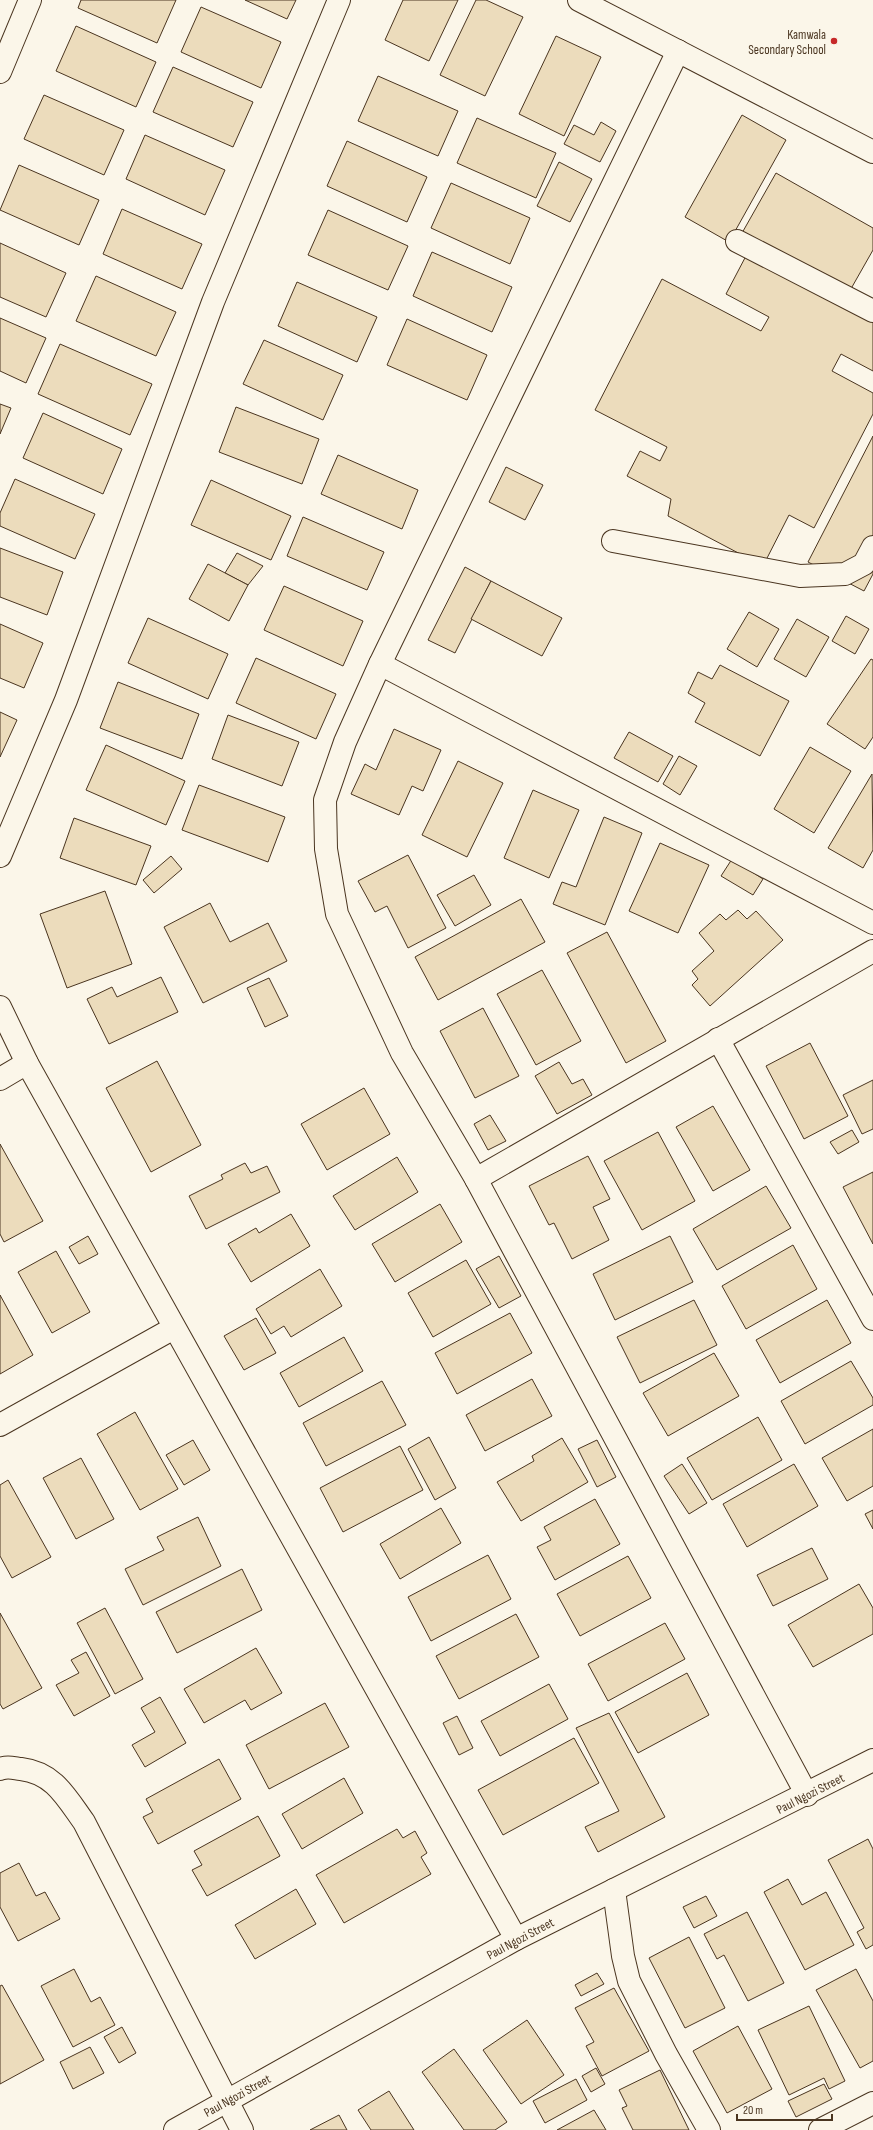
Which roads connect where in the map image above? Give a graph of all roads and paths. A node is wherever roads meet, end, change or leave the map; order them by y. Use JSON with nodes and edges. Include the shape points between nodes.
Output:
{"nodes":[{"id":1,"x":30,"y":0,"type":"edge"},
{"id":2,"x":339,"y":0,"type":"edge"},
{"id":3,"x":579,"y":0,"type":"edge"},
{"id":4,"x":678,"y":51,"type":"junction"},
{"id":5,"x":0,"y":72,"type":"edge"},
{"id":6,"x":873,"y":152,"type":"edge"},
{"id":7,"x":737,"y":241,"type":"dead end"},
{"id":8,"x":873,"y":312,"type":"edge"},
{"id":9,"x":613,"y":540,"type":"dead end"},
{"id":10,"x":873,"y":548,"type":"edge"},
{"id":11,"x":380,"y":664,"type":"junction"},
{"id":12,"x":0,"y":856,"type":"edge"},
{"id":13,"x":873,"y":923,"type":"edge"},
{"id":14,"x":873,"y":950,"type":"edge"},
{"id":15,"x":0,"y":1008,"type":"edge"},
{"id":16,"x":718,"y":1039,"type":"junction"},
{"id":17,"x":26,"y":1063,"type":"junction"},
{"id":18,"x":0,"y":1078,"type":"edge"},
{"id":19,"x":476,"y":1179,"type":"junction"},
{"id":20,"x":873,"y":1319,"type":"edge"},
{"id":21,"x":174,"y":1328,"type":"junction"},
{"id":22,"x":0,"y":1425,"type":"edge"},
{"id":23,"x":873,"y":1760,"type":"edge"},
{"id":24,"x":0,"y":1769,"type":"edge"},
{"id":25,"x":808,"y":1794,"type":"junction"},
{"id":26,"x":614,"y":1890,"type":"junction"},
{"id":27,"x":516,"y":1939,"type":"junction"},
{"id":28,"x":226,"y":2100,"type":"junction"},
{"id":29,"x":873,"y":2103,"type":"edge"},
{"id":30,"x":175,"y":2130,"type":"edge"},
{"id":31,"x":242,"y":2130,"type":"edge"},
{"id":32,"x":709,"y":2130,"type":"edge"},
{"id":33,"x":820,"y":2130,"type":"edge"}],
"edges":[{"from":1,"to":5,"type":"street"},
{"from":2,"to":12,"type":"street","via":[[213,302],[66,700]]},
{"from":3,"to":4,"type":"street"},
{"from":4,"to":6,"type":"street"},
{"from":4,"to":11,"type":"street"},
{"from":7,"to":8,"type":"street"},
{"from":9,"to":10,"type":"street","via":[[800,576],[845,574],[864,564]]},
{"from":11,"to":13,"type":"street"},
{"from":11,"to":19,"type":"street","via":[[345,742],[325,800],[326,849],[338,914],[402,1053]]},
{"from":14,"to":16,"type":"street"},
{"from":15,"to":17,"type":"street"},
{"from":16,"to":19,"type":"street"},
{"from":16,"to":20,"type":"street"},
{"from":17,"to":18,"type":"street"},
{"from":17,"to":21,"type":"street"},
{"from":19,"to":25,"type":"street"},
{"from":21,"to":22,"type":"street"},
{"from":21,"to":27,"type":"street"},
{"from":23,"to":25,"type":"street","name":"Paul Ngozi Street"},
{"from":24,"to":28,"type":"street","via":[[5,1767],[36,1771],[60,1788],[84,1822]]},
{"from":25,"to":26,"type":"street","name":"Paul Ngozi Street"},
{"from":26,"to":27,"type":"street","name":"Paul Ngozi Street"},
{"from":26,"to":32,"type":"street","via":[[629,1981]]},
{"from":27,"to":28,"type":"street","name":"Paul Ngozi Street"},
{"from":28,"to":30,"type":"street","name":"Paul Ngozi Street"},
{"from":28,"to":31,"type":"street"},
{"from":29,"to":33,"type":"street"}]}
